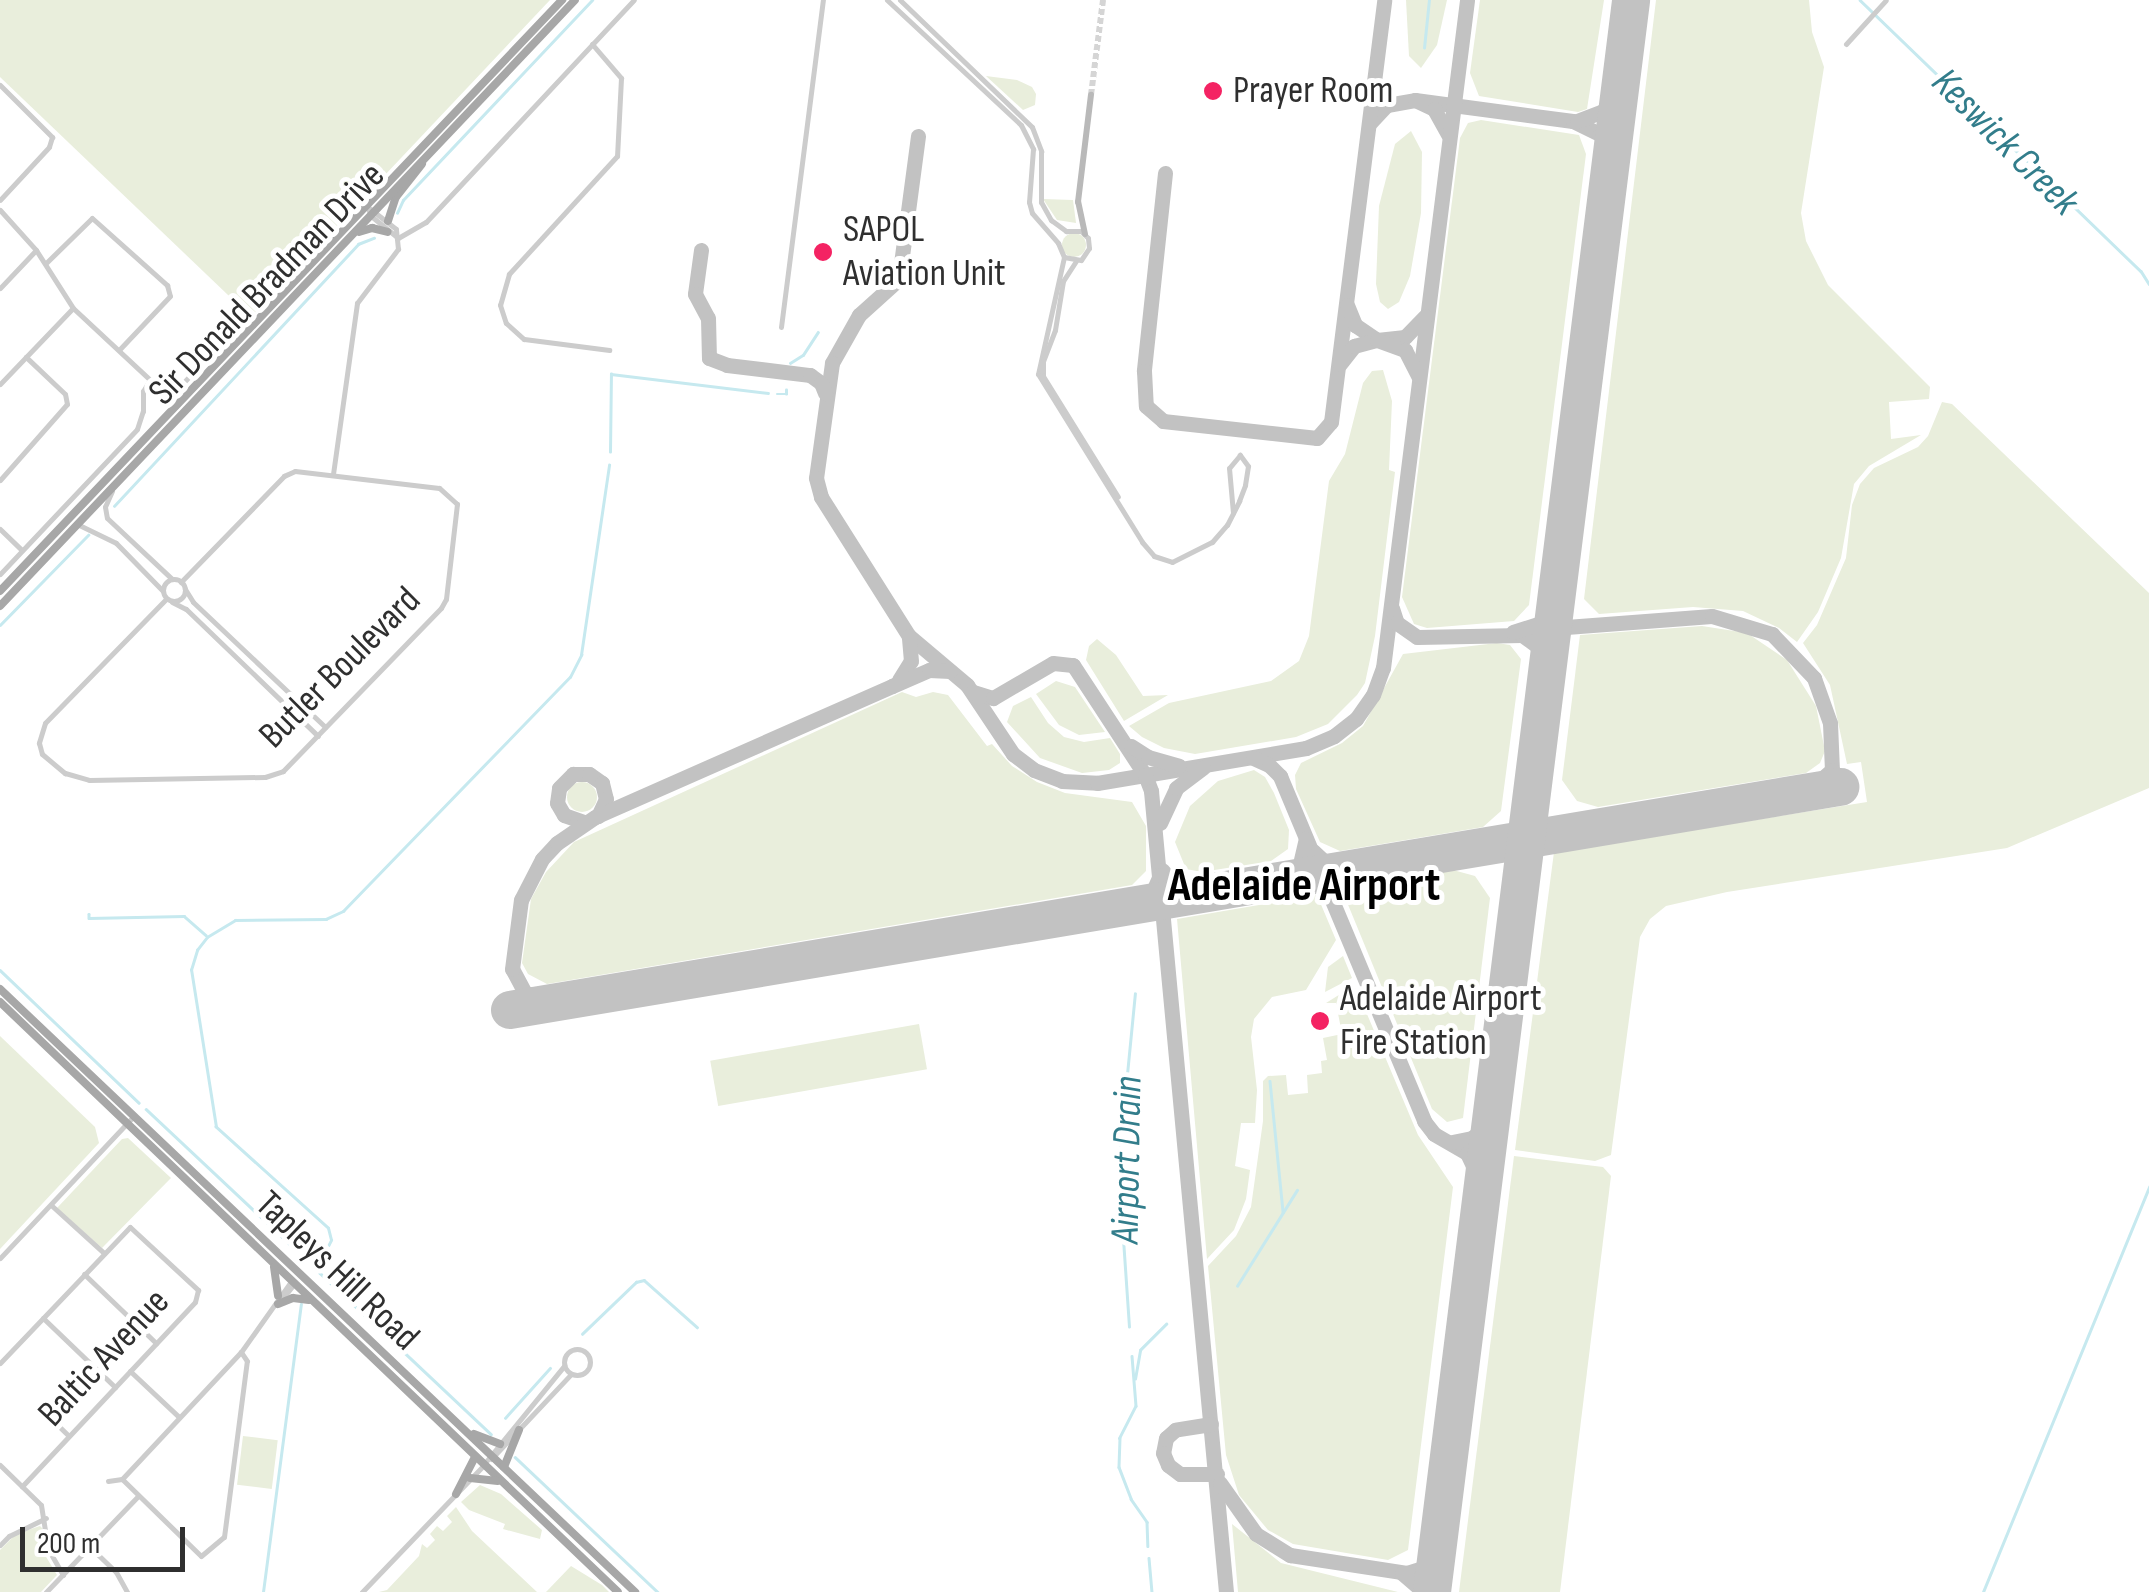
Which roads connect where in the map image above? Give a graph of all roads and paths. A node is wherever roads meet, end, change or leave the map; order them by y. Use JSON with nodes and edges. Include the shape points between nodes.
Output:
{"nodes":[{"id":1,"x":562,"y":0,"type":"edge"},
{"id":2,"x":575,"y":0,"type":"edge"},
{"id":3,"x":634,"y":0,"type":"edge"},
{"id":4,"x":823,"y":0,"type":"edge"},
{"id":5,"x":887,"y":0,"type":"edge"},
{"id":6,"x":900,"y":0,"type":"edge"},
{"id":7,"x":1886,"y":0,"type":"edge"},
{"id":8,"x":592,"y":44,"type":"junction"},
{"id":9,"x":1846,"y":44,"type":"dead end"},
{"id":10,"x":0,"y":85,"type":"edge"},
{"id":11,"x":1091,"y":95,"type":"tunnel mouth"},
{"id":12,"x":424,"y":160,"type":"junction"},
{"id":13,"x":0,"y":200,"type":"edge"},
{"id":14,"x":367,"y":206,"type":"junction"},
{"id":15,"x":0,"y":210,"type":"edge"},
{"id":16,"x":374,"y":213,"type":"junction"},
{"id":17,"x":388,"y":220,"type":"junction"},
{"id":18,"x":1066,"y":231,"type":"junction"},
{"id":19,"x":388,"y":232,"type":"junction"},
{"id":20,"x":1085,"y":234,"type":"junction"},
{"id":21,"x":353,"y":235,"type":"junction"},
{"id":22,"x":398,"y":238,"type":"junction"},
{"id":23,"x":1058,"y":243,"type":"junction"},
{"id":24,"x":36,"y":250,"type":"junction"},
{"id":25,"x":1064,"y":257,"type":"junction"},
{"id":26,"x":1076,"y":261,"type":"junction"},
{"id":27,"x":46,"y":264,"type":"junction"},
{"id":28,"x":0,"y":288,"type":"edge"},
{"id":29,"x":73,"y":308,"type":"junction"},
{"id":30,"x":243,"y":319,"type":"dead end"},
{"id":31,"x":781,"y":326,"type":"dead end"},
{"id":32,"x":118,"y":350,"type":"junction"},
{"id":33,"x":609,"y":350,"type":"dead end"},
{"id":34,"x":26,"y":356,"type":"junction"},
{"id":35,"x":150,"y":380,"type":"junction"},
{"id":36,"x":0,"y":384,"type":"edge"},
{"id":37,"x":172,"y":401,"type":"junction"},
{"id":38,"x":190,"y":405,"type":"junction"},
{"id":39,"x":173,"y":421,"type":"junction"},
{"id":40,"x":333,"y":474,"type":"junction"},
{"id":41,"x":0,"y":480,"type":"edge"},
{"id":42,"x":119,"y":480,"type":"junction"},
{"id":43,"x":1122,"y":509,"type":"junction"},
{"id":44,"x":1233,"y":514,"type":"junction"},
{"id":45,"x":78,"y":524,"type":"junction"},
{"id":46,"x":0,"y":529,"type":"edge"},
{"id":47,"x":22,"y":550,"type":"junction"},
{"id":48,"x":0,"y":574,"type":"edge"},
{"id":49,"x":172,"y":579,"type":"junction"},
{"id":50,"x":183,"y":586,"type":"junction"},
{"id":51,"x":0,"y":590,"type":"edge"},
{"id":52,"x":162,"y":590,"type":"junction"},
{"id":53,"x":169,"y":600,"type":"junction"},
{"id":54,"x":0,"y":606,"type":"edge"},
{"id":55,"x":326,"y":727,"type":"junction"},
{"id":56,"x":318,"y":736,"type":"junction"},
{"id":57,"x":0,"y":989,"type":"edge"},
{"id":58,"x":0,"y":1002,"type":"edge"},
{"id":59,"x":134,"y":1116,"type":"junction"},
{"id":60,"x":126,"y":1124,"type":"junction"},
{"id":61,"x":50,"y":1204,"type":"junction"},
{"id":62,"x":104,"y":1253,"type":"junction"},
{"id":63,"x":0,"y":1258,"type":"edge"},
{"id":64,"x":272,"y":1263,"type":"junction"},
{"id":65,"x":84,"y":1274,"type":"junction"},
{"id":66,"x":300,"y":1274,"type":"junction"},
{"id":67,"x":293,"y":1283,"type":"junction"},
{"id":68,"x":278,"y":1300,"type":"junction"},
{"id":69,"x":313,"y":1301,"type":"junction"},
{"id":70,"x":43,"y":1318,"type":"junction"},
{"id":71,"x":156,"y":1343,"type":"junction"},
{"id":72,"x":241,"y":1352,"type":"junction"},
{"id":73,"x":0,"y":1363,"type":"edge"},
{"id":74,"x":564,"y":1366,"type":"junction"},
{"id":75,"x":130,"y":1371,"type":"junction"},
{"id":76,"x":571,"y":1374,"type":"junction"},
{"id":77,"x":115,"y":1387,"type":"junction"},
{"id":78,"x":42,"y":1410,"type":"dead end"},
{"id":79,"x":180,"y":1417,"type":"junction"},
{"id":80,"x":461,"y":1427,"type":"junction"},
{"id":81,"x":519,"y":1430,"type":"junction"},
{"id":82,"x":69,"y":1436,"type":"junction"},
{"id":83,"x":500,"y":1444,"type":"junction"},
{"id":84,"x":492,"y":1456,"type":"junction"},
{"id":85,"x":475,"y":1457,"type":"junction"},
{"id":86,"x":484,"y":1464,"type":"junction"},
{"id":87,"x":0,"y":1465,"type":"edge"},
{"id":88,"x":504,"y":1467,"type":"junction"},
{"id":89,"x":470,"y":1478,"type":"junction"},
{"id":90,"x":122,"y":1479,"type":"junction"},
{"id":91,"x":108,"y":1481,"type":"dead end"},
{"id":92,"x":502,"y":1482,"type":"junction"},
{"id":93,"x":22,"y":1486,"type":"junction"},
{"id":94,"x":456,"y":1494,"type":"junction"},
{"id":95,"x":137,"y":1497,"type":"junction"},
{"id":96,"x":46,"y":1518,"type":"junction"},
{"id":97,"x":0,"y":1545,"type":"edge"},
{"id":98,"x":90,"y":1547,"type":"junction"},
{"id":99,"x":63,"y":1575,"type":"junction"},
{"id":100,"x":46,"y":1592,"type":"edge"},
{"id":101,"x":127,"y":1592,"type":"edge"},
{"id":102,"x":362,"y":1592,"type":"edge"},
{"id":103,"x":618,"y":1592,"type":"edge"},
{"id":104,"x":635,"y":1592,"type":"edge"}],
"edges":[{"from":1,"to":14,"type":"main road","name":"Sir Donald Bradman Drive"},
{"from":2,"to":12,"type":"main road","name":"Sir Donald Bradman Drive"},
{"from":3,"to":8,"type":"street"},
{"from":4,"to":31,"type":"street"},
{"from":5,"to":23,"type":"street","via":[[1027,134],[1034,160],[1030,206]]},
{"from":6,"to":18,"type":"street","via":[[1032,126],[1041,151],[1041,202]]},
{"from":7,"to":9,"type":"street"},
{"from":8,"to":22,"type":"street","via":[[426,222]]},
{"from":8,"to":33,"type":"street","via":[[621,78],[618,156],[509,274],[500,305],[506,323],[524,339]]},
{"from":10,"to":13,"type":"street","via":[[50,132],[49,148]]},
{"from":11,"to":20,"type":"main road","via":[[1078,202]]},
{"from":12,"to":16,"type":"main road","name":"Sir Donald Bradman Drive"},
{"from":12,"to":17,"type":"main road"},
{"from":14,"to":16,"type":"street"},
{"from":14,"to":37,"type":"main road","name":"Sir Donald Bradman Drive"},
{"from":15,"to":24,"type":"street"},
{"from":16,"to":17,"type":"street"},
{"from":16,"to":19,"type":"street"},
{"from":16,"to":21,"type":"main road","name":"Sir Donald Bradman Drive"},
{"from":17,"to":22,"type":"street"},
{"from":18,"to":20,"type":"street"},
{"from":18,"to":23,"type":"street"},
{"from":19,"to":21,"type":"main road","via":[[372,228]]},
{"from":19,"to":22,"type":"street"},
{"from":20,"to":26,"type":"street","via":[[1090,248]]},
{"from":21,"to":38,"type":"main road","name":"Sir Donald Bradman Drive"},
{"from":22,"to":40,"type":"street","via":[[395,255],[356,303]]},
{"from":23,"to":25,"type":"street"},
{"from":24,"to":27,"type":"street"},
{"from":24,"to":28,"type":"street"},
{"from":25,"to":26,"type":"street"},
{"from":25,"to":43,"type":"street","via":[[1038,374]]},
{"from":26,"to":43,"type":"street","via":[[1063,281],[1043,376]]},
{"from":27,"to":29,"type":"street"},
{"from":27,"to":32,"type":"street","via":[[92,218],[167,285],[170,296]]},
{"from":29,"to":32,"type":"street"},
{"from":29,"to":34,"type":"street"},
{"from":30,"to":37,"type":"street","name":"Sir Donald Bradman Drive"},
{"from":32,"to":35,"type":"street"},
{"from":34,"to":36,"type":"street"},
{"from":34,"to":41,"type":"street","via":[[66,394],[67,404]]},
{"from":35,"to":37,"type":"street"},
{"from":35,"to":47,"type":"street","name":"Sir Donald Bradman Drive","via":[[137,429]]},
{"from":37,"to":38,"type":"main road"},
{"from":37,"to":39,"type":"main road"},
{"from":37,"to":51,"type":"main road","name":"Sir Donald Bradman Drive"},
{"from":38,"to":39,"type":"main road","name":"Sir Donald Bradman Drive"},
{"from":39,"to":42,"type":"main road","name":"Sir Donald Bradman Drive"},
{"from":40,"to":50,"type":"street","name":"Butler Boulevard","via":[[284,476]]},
{"from":40,"to":55,"type":"street","name":"Butler Boulevard","via":[[439,488],[454,498],[458,513],[441,608]]},
{"from":42,"to":45,"type":"main road","name":"Sir Donald Bradman Drive"},
{"from":42,"to":49,"type":"street","via":[[106,502],[107,518]]},
{"from":43,"to":44,"type":"street","via":[[1146,548],[1172,562],[1212,542]]},
{"from":44,"to":44,"type":"street","via":[[1229,468],[1240,455],[1248,470]]},
{"from":45,"to":52,"type":"street","via":[[116,543]]},
{"from":45,"to":54,"type":"main road","name":"Sir Donald Bradman Drive"},
{"from":46,"to":47,"type":"street"},
{"from":47,"to":48,"type":"street","name":"Sir Donald Bradman Drive"},
{"from":49,"to":50,"type":"street"},
{"from":49,"to":52,"type":"street"},
{"from":50,"to":53,"type":"street","name":"Butler Boulevard","via":[[181,599]]},
{"from":50,"to":55,"type":"street"},
{"from":52,"to":53,"type":"street"},
{"from":53,"to":56,"type":"street"},
{"from":53,"to":56,"type":"street","name":"Butler Boulevard","via":[[45,723],[42,754],[77,779],[275,775]]},
{"from":55,"to":56,"type":"street","name":"Butler Boulevard"},
{"from":57,"to":59,"type":"main road","name":"Tapleys Hill Road"},
{"from":58,"to":60,"type":"main road","name":"Tapleys Hill Road"},
{"from":59,"to":60,"type":"street"},
{"from":59,"to":66,"type":"main road","name":"Tapleys Hill Road"},
{"from":60,"to":61,"type":"street"},
{"from":60,"to":64,"type":"main road","name":"Tapleys Hill Road"},
{"from":61,"to":62,"type":"street"},
{"from":61,"to":63,"type":"street"},
{"from":62,"to":65,"type":"street"},
{"from":62,"to":71,"type":"street","name":"Baltic Avenue","via":[[130,1227],[199,1296]]},
{"from":64,"to":67,"type":"main road","name":"Tapleys Hill Road"},
{"from":64,"to":68,"type":"main road"},
{"from":65,"to":70,"type":"street"},
{"from":65,"to":71,"type":"street"},
{"from":66,"to":67,"type":"street"},
{"from":66,"to":80,"type":"main road","name":"Tapleys Hill Road"},
{"from":67,"to":68,"type":"street"},
{"from":67,"to":69,"type":"main road","name":"Tapleys Hill Road"},
{"from":68,"to":69,"type":"main road"},
{"from":68,"to":72,"type":"street"},
{"from":69,"to":85,"type":"main road","name":"Tapleys Hill Road"},
{"from":70,"to":73,"type":"street"},
{"from":70,"to":77,"type":"street"},
{"from":71,"to":75,"type":"street","name":"Baltic Avenue"},
{"from":72,"to":79,"type":"street"},
{"from":72,"to":95,"type":"street","via":[[246,1360],[224,1537],[207,1555],[198,1554]]},
{"from":74,"to":76,"type":"street"},
{"from":74,"to":76,"type":"street","via":[[570,1350],[586,1352],[588,1369]]},
{"from":74,"to":83,"type":"street"},
{"from":75,"to":77,"type":"street","name":"Baltic Avenue"},
{"from":75,"to":79,"type":"street"},
{"from":76,"to":81,"type":"street"},
{"from":77,"to":82,"type":"street","name":"Baltic Avenue"},
{"from":78,"to":82,"type":"street"},
{"from":79,"to":90,"type":"street"},
{"from":80,"to":83,"type":"main road"},
{"from":80,"to":84,"type":"main road","name":"Tapleys Hill Road"},
{"from":81,"to":84,"type":"street"},
{"from":81,"to":88,"type":"main road"},
{"from":82,"to":93,"type":"street","name":"Baltic Avenue"},
{"from":83,"to":84,"type":"street"},
{"from":84,"to":86,"type":"street"},
{"from":84,"to":88,"type":"main road","name":"Tapleys Hill Road"},
{"from":85,"to":86,"type":"main road","name":"Tapleys Hill Road"},
{"from":85,"to":94,"type":"main road"},
{"from":86,"to":89,"type":"street"},
{"from":86,"to":92,"type":"main road","name":"Tapleys Hill Road"},
{"from":87,"to":93,"type":"street"},
{"from":88,"to":104,"type":"main road","name":"Tapleys Hill Road"},
{"from":89,"to":92,"type":"main road"},
{"from":89,"to":94,"type":"street"},
{"from":90,"to":91,"type":"street"},
{"from":90,"to":95,"type":"street"},
{"from":92,"to":103,"type":"main road","name":"Tapleys Hill Road"},
{"from":93,"to":96,"type":"street"},
{"from":94,"to":102,"type":"street"},
{"from":95,"to":98,"type":"street"},
{"from":96,"to":97,"type":"street"},
{"from":96,"to":99,"type":"street","via":[[48,1549]]},
{"from":98,"to":99,"type":"street"},
{"from":98,"to":101,"type":"street"},
{"from":99,"to":100,"type":"street"}]}
